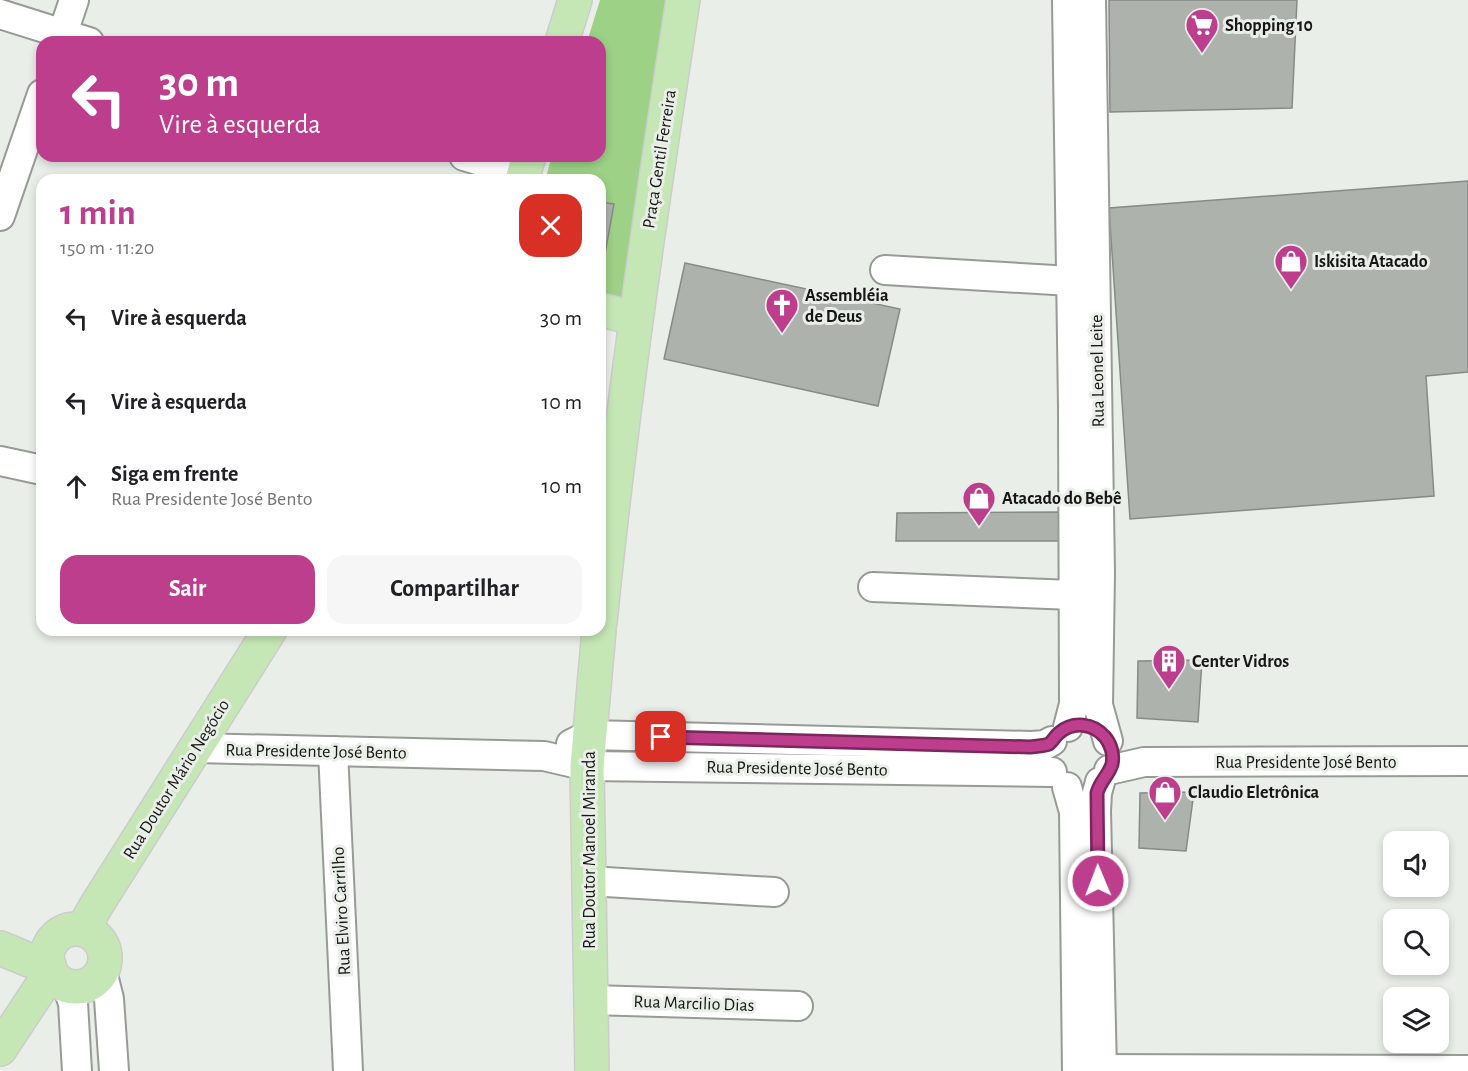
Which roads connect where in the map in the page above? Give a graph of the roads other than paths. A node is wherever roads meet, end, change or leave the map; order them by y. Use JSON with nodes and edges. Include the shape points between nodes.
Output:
{"nodes":[{"id":1,"x":74,"y":0,"type":"edge"},
{"id":2,"x":574,"y":0,"type":"edge"},
{"id":3,"x":683,"y":0,"type":"edge"},
{"id":4,"x":1067,"y":0,"type":"edge"},
{"id":5,"x":1091,"y":0,"type":"edge"},
{"id":6,"x":0,"y":14,"type":"edge"},
{"id":7,"x":62,"y":36,"type":"edge"},
{"id":8,"x":70,"y":36,"type":"edge"},
{"id":9,"x":564,"y":36,"type":"edge"},
{"id":10,"x":36,"y":111,"type":"edge"},
{"id":11,"x":490,"y":162,"type":"edge"},
{"id":12,"x":525,"y":170,"type":"edge"},
{"id":13,"x":1082,"y":178,"type":"junction"},
{"id":14,"x":0,"y":216,"type":"edge"},
{"id":15,"x":885,"y":270,"type":"dead end"},
{"id":16,"x":1071,"y":281,"type":"junction"},
{"id":17,"x":606,"y":311,"type":"edge"},
{"id":18,"x":635,"y":318,"type":"junction"},
{"id":19,"x":1085,"y":407,"type":"junction"},
{"id":20,"x":0,"y":461,"type":"edge"},
{"id":21,"x":36,"y":469,"type":"edge"},
{"id":22,"x":606,"y":562,"type":"edge"},
{"id":23,"x":873,"y":586,"type":"dead end"},
{"id":24,"x":1073,"y":595,"type":"junction"},
{"id":25,"x":266,"y":636,"type":"edge"},
{"id":26,"x":598,"y":636,"type":"edge"},
{"id":27,"x":1060,"y":734,"type":"junction"},
{"id":28,"x":196,"y":748,"type":"junction"},
{"id":29,"x":588,"y":750,"type":"junction"},
{"id":30,"x":333,"y":751,"type":"junction"},
{"id":31,"x":1107,"y":761,"type":"junction"},
{"id":32,"x":1468,"y":761,"type":"edge"},
{"id":33,"x":1059,"y":779,"type":"junction"},
{"id":34,"x":589,"y":881,"type":"junction"},
{"id":35,"x":774,"y":892,"type":"dead end"},
{"id":36,"x":83,"y":929,"type":"junction"},
{"id":37,"x":0,"y":941,"type":"edge"},
{"id":38,"x":0,"y":948,"type":"edge"},
{"id":39,"x":54,"y":968,"type":"junction"},
{"id":40,"x":102,"y":971,"type":"junction"},
{"id":41,"x":591,"y":1000,"type":"junction"},
{"id":42,"x":798,"y":1006,"type":"dead end"},
{"id":43,"x":0,"y":1049,"type":"edge"},
{"id":44,"x":1089,"y":1070,"type":"edge"},
{"id":45,"x":1468,"y":1070,"type":"edge"},
{"id":46,"x":77,"y":1071,"type":"edge"},
{"id":47,"x":114,"y":1071,"type":"edge"},
{"id":48,"x":348,"y":1071,"type":"edge"},
{"id":49,"x":592,"y":1071,"type":"edge"}],
"edges":[{"from":1,"to":8,"type":"street"},
{"from":2,"to":9,"type":"main road"},
{"from":3,"to":18,"type":"main road","name":"Praça Gentil Ferreira"},
{"from":4,"to":13,"type":"street","name":"Rua Leonel Leite"},
{"from":5,"to":13,"type":"street","name":"Rua Leonel Leite"},
{"from":6,"to":7,"type":"street"},
{"from":10,"to":14,"type":"street"},
{"from":11,"to":12,"type":"street"},
{"from":13,"to":16,"type":"street","name":"Rua Leonel Leite"},
{"from":13,"to":19,"type":"street","name":"Rua Leonel Leite"},
{"from":15,"to":16,"type":"street"},
{"from":16,"to":19,"type":"street","name":"Rua Leonel Leite"},
{"from":17,"to":18,"type":"main road"},
{"from":18,"to":22,"type":"main road"},
{"from":19,"to":24,"type":"street","name":"Rua Leonel Leite"},
{"from":19,"to":31,"type":"street","name":"Rua Leonel Leite","via":[[1100,573],[1098,705]]},
{"from":20,"to":21,"type":"street"},
{"from":23,"to":24,"type":"street"},
{"from":24,"to":27,"type":"street","name":"Rua Leonel Leite","via":[[1074,704]]},
{"from":25,"to":28,"type":"main road","name":"Rua Doutor Mário Negócio"},
{"from":26,"to":29,"type":"main road","name":"Rua Doutor Manoel Miranda"},
{"from":27,"to":29,"type":"street","name":"Rua Presidente José Bento","via":[[1046,745],[1030,747]]},
{"from":27,"to":31,"type":"street","via":[[1087,725],[1100,731]]},
{"from":27,"to":33,"type":"street","via":[[1048,757]]},
{"from":28,"to":30,"type":"street","name":"Rua Presidente José Bento"},
{"from":28,"to":36,"type":"main road","name":"Rua Doutor Mário Negócio"},
{"from":29,"to":30,"type":"street","name":"Rua Presidente José Bento","via":[[544,756]]},
{"from":29,"to":33,"type":"street","name":"Rua Presidente José Bento"},
{"from":29,"to":34,"type":"main road","name":"Rua Doutor Manoel Miranda"},
{"from":30,"to":48,"type":"street","name":"Rua Elviro Carrilho"},
{"from":31,"to":32,"type":"street","name":"Rua Presidente José Bento"},
{"from":31,"to":33,"type":"street","via":[[1085,789]]},
{"from":31,"to":44,"type":"street","via":[[1096,811]]},
{"from":33,"to":44,"type":"street","via":[[1074,812]]},
{"from":34,"to":35,"type":"street"},
{"from":34,"to":41,"type":"main road","name":"Rua Doutor Manoel Miranda"},
{"from":36,"to":39,"type":"main road","via":[[66,931],[56,938]]},
{"from":36,"to":40,"type":"main road","via":[[104,948]]},
{"from":37,"to":39,"type":"main road"},
{"from":38,"to":39,"type":"main road"},
{"from":39,"to":40,"type":"main road","via":[[88,985]]},
{"from":39,"to":43,"type":"main road"},
{"from":39,"to":46,"type":"street","via":[[73,1003]]},
{"from":40,"to":47,"type":"street","via":[[109,999]]},
{"from":41,"to":42,"type":"street","name":"Rua Marcilio Dias"},
{"from":41,"to":49,"type":"main road","name":"Rua Doutor Manoel Miranda"},
{"from":44,"to":45,"type":"street"}]}
